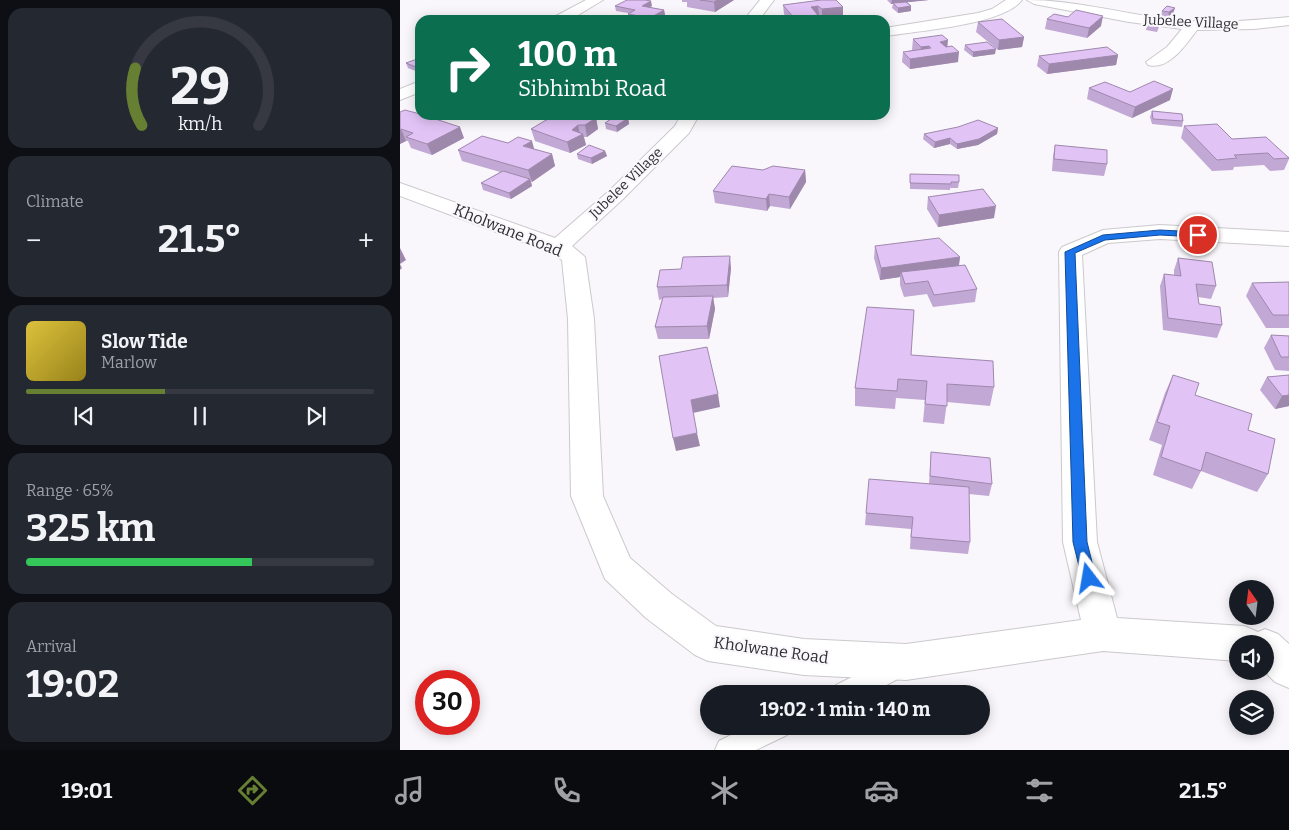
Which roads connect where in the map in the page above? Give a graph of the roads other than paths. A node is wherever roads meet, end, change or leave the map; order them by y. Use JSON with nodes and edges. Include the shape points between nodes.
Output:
{"nodes":[{"id":1,"x":596,"y":0,"type":"edge"},
{"id":2,"x":767,"y":0,"type":"edge"},
{"id":3,"x":1015,"y":0,"type":"edge"},
{"id":4,"x":1034,"y":0,"type":"edge"},
{"id":5,"x":568,"y":15,"type":"edge"},
{"id":6,"x":755,"y":15,"type":"edge"},
{"id":7,"x":1289,"y":21,"type":"edge"},
{"id":8,"x":1193,"y":25,"type":"junction"},
{"id":9,"x":890,"y":31,"type":"edge"},
{"id":10,"x":1154,"y":62,"type":"dead end"},
{"id":11,"x":415,"y":88,"type":"edge"},
{"id":12,"x":400,"y":95,"type":"edge"},
{"id":13,"x":687,"y":120,"type":"edge"},
{"id":14,"x":400,"y":189,"type":"edge"},
{"id":15,"x":1289,"y":240,"type":"edge"},
{"id":16,"x":558,"y":247,"type":"junction"},
{"id":17,"x":1103,"y":634,"type":"junction"},
{"id":18,"x":1229,"y":643,"type":"edge"},
{"id":19,"x":1289,"y":645,"type":"edge"},
{"id":20,"x":1274,"y":646,"type":"edge"},
{"id":21,"x":1274,"y":655,"type":"edge"},
{"id":22,"x":906,"y":662,"type":"junction"},
{"id":23,"x":1289,"y":669,"type":"edge"},
{"id":24,"x":862,"y":685,"type":"edge"},
{"id":25,"x":759,"y":735,"type":"edge"},
{"id":26,"x":728,"y":750,"type":"edge"}],
"edges":[{"from":1,"to":5,"type":"street"},
{"from":2,"to":6,"type":"street"},
{"from":3,"to":9,"type":"street","via":[[998,12],[979,17]]},
{"from":4,"to":8,"type":"street","name":"Jubelee Village","via":[[1129,18]]},
{"from":7,"to":8,"type":"street","name":"Jubelee Village","via":[[1254,25]]},
{"from":8,"to":10,"type":"street","via":[[1173,50]]},
{"from":11,"to":12,"type":"street"},
{"from":13,"to":16,"type":"street","name":"Jubelee Village","via":[[623,188]]},
{"from":14,"to":16,"type":"street","name":"Kholwane Road"},
{"from":15,"to":17,"type":"street","via":[[1160,232],[1103,237],[1070,252],[1080,542]]},
{"from":16,"to":22,"type":"street","name":"Kholwane Road","via":[[574,257],[581,319],[587,496],[617,568],[659,606],[708,642],[804,657]]},
{"from":17,"to":18,"type":"street","name":"Kholwane Road"},
{"from":17,"to":22,"type":"street","name":"Kholwane Road"},
{"from":19,"to":20,"type":"street"},
{"from":21,"to":23,"type":"street"},
{"from":22,"to":24,"type":"lane"},
{"from":25,"to":26,"type":"lane"}]}
